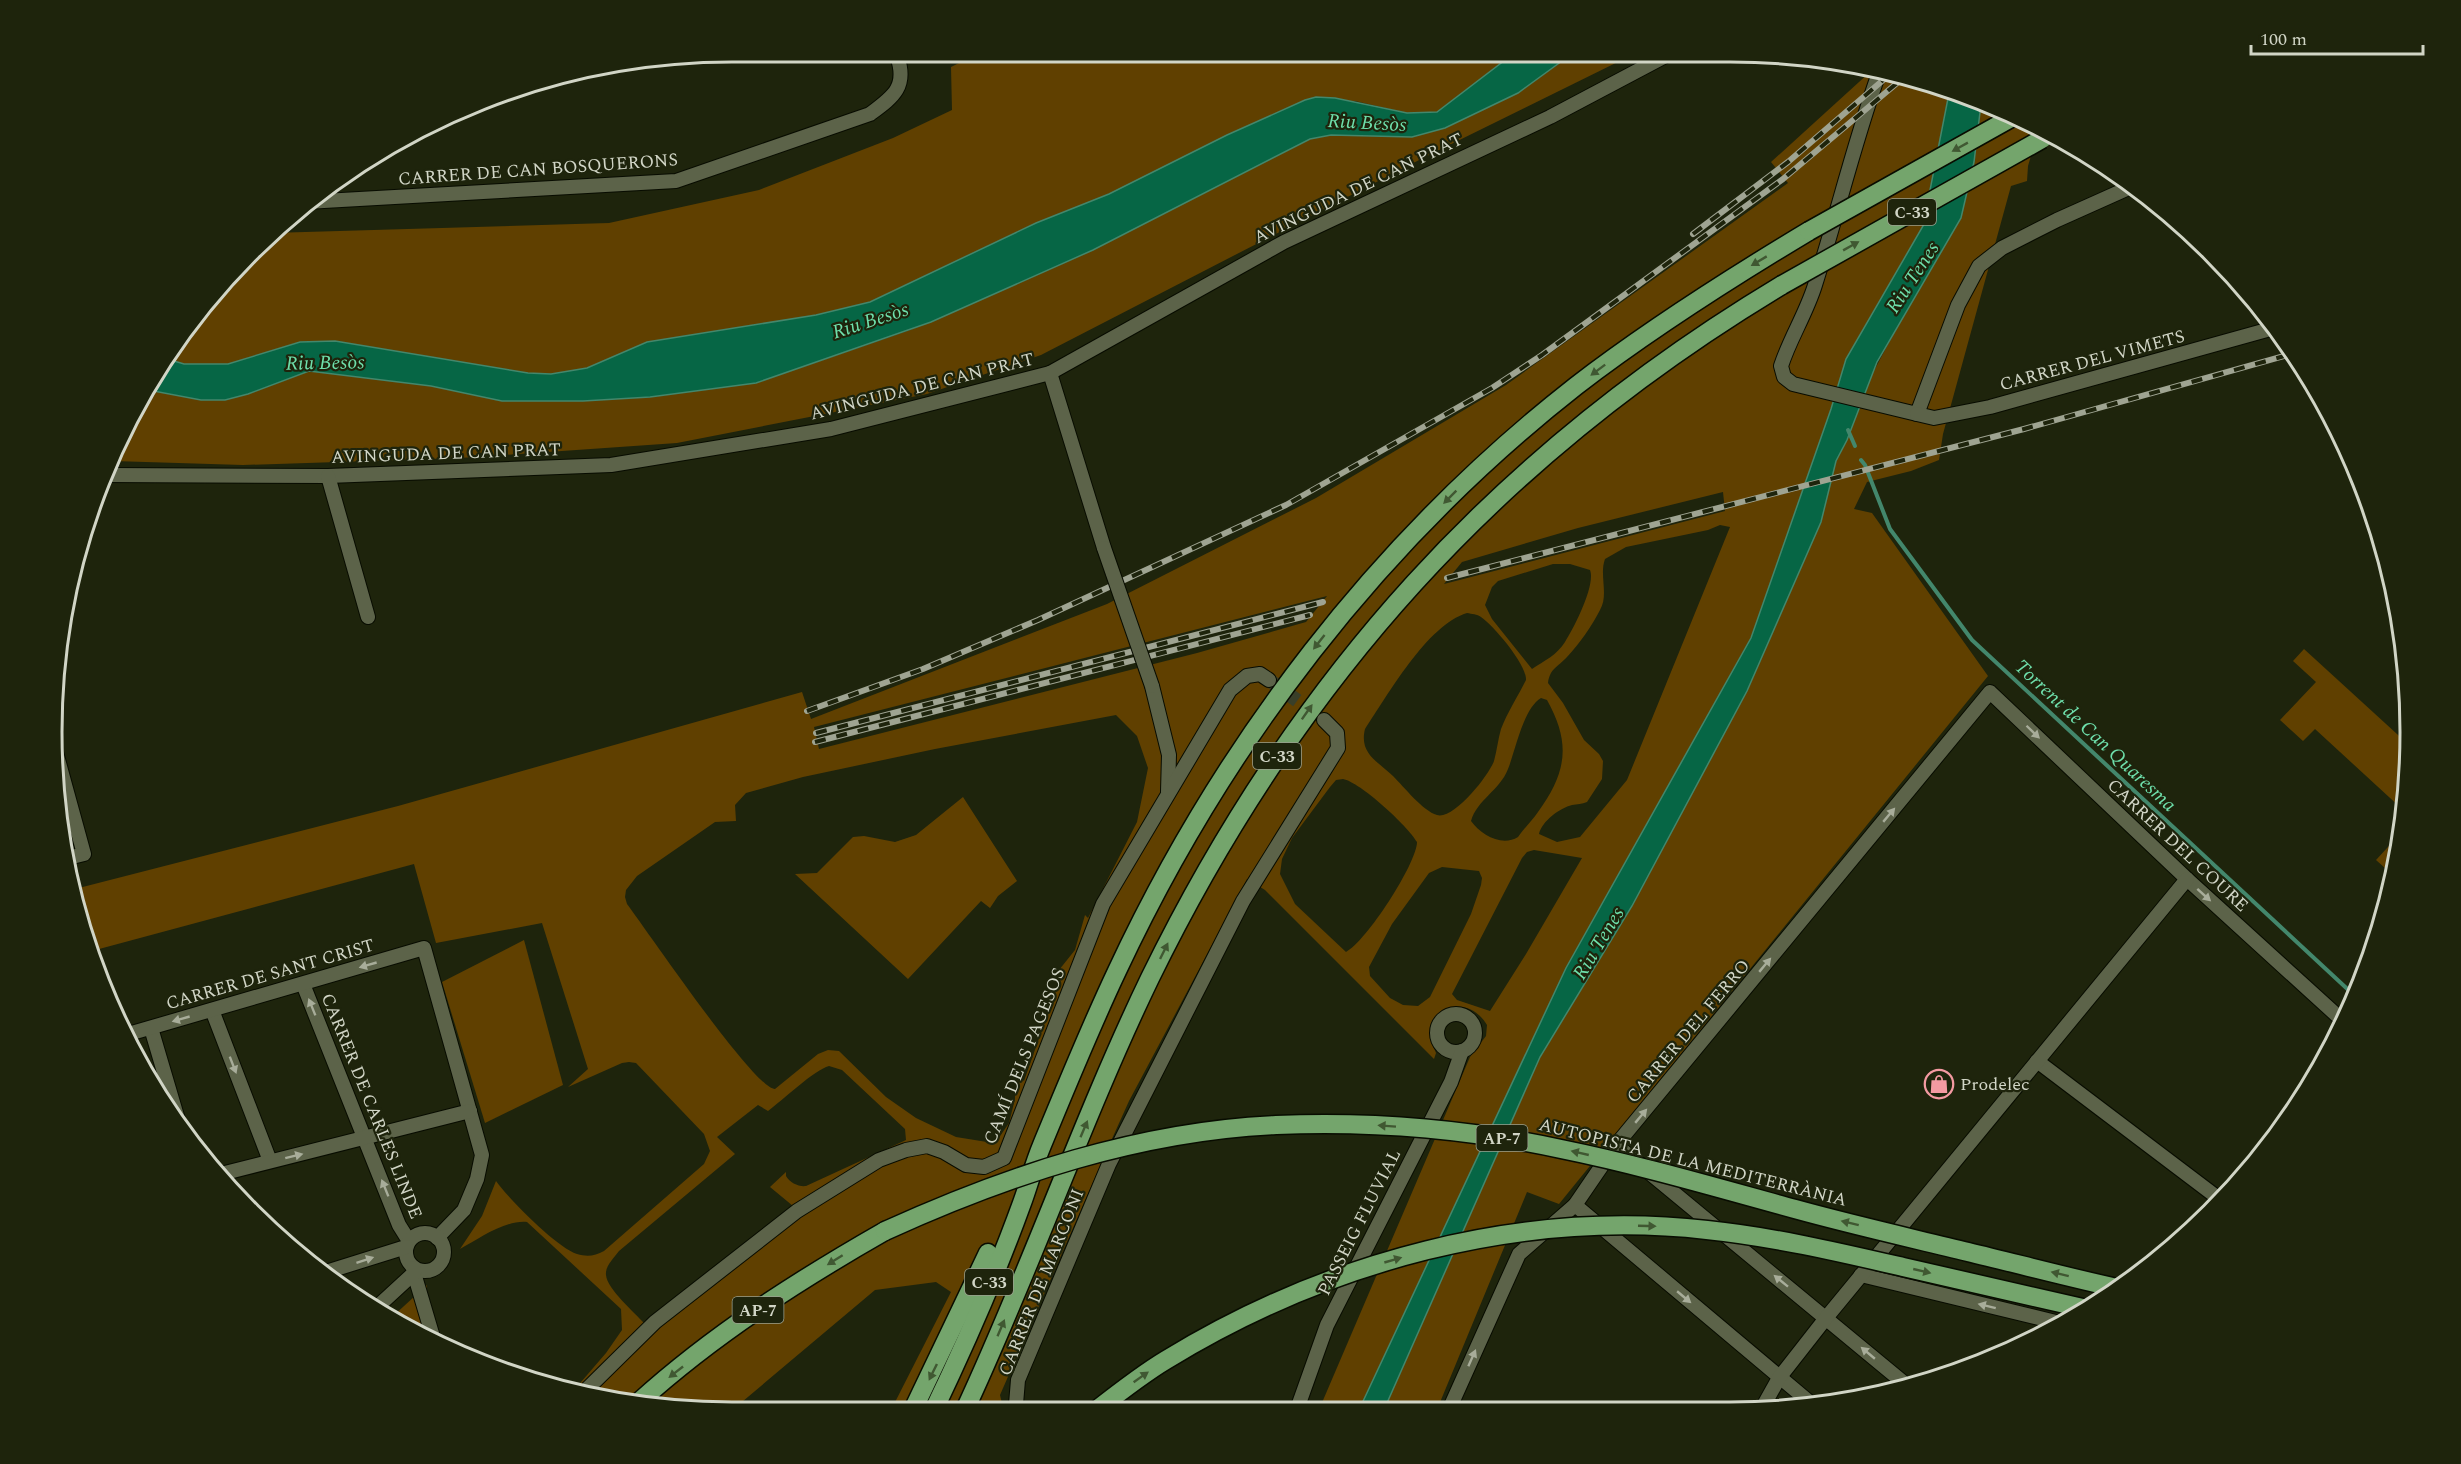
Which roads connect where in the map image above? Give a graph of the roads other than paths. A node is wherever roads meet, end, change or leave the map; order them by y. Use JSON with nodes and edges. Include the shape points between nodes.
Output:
{"nodes":[{"id":1,"x":899,"y":61,"type":"edge"},
{"id":2,"x":1656,"y":61,"type":"edge"},
{"id":3,"x":1877,"y":78,"type":"edge"},
{"id":4,"x":2005,"y":122,"type":"edge"},
{"id":5,"x":2042,"y":140,"type":"edge"},
{"id":6,"x":2124,"y":190,"type":"edge"},
{"id":7,"x":323,"y":201,"type":"edge"},
{"id":8,"x":2266,"y":330,"type":"edge"},
{"id":9,"x":1050,"y":373,"type":"junction"},
{"id":10,"x":1917,"y":414,"type":"junction"},
{"id":11,"x":113,"y":475,"type":"edge"},
{"id":12,"x":328,"y":476,"type":"junction"},
{"id":13,"x":368,"y":617,"type":"dead end"},
{"id":14,"x":1269,"y":680,"type":"tunnel mouth"},
{"id":15,"x":1990,"y":692,"type":"joint"},
{"id":16,"x":1324,"y":720,"type":"tunnel mouth"},
{"id":17,"x":63,"y":778,"type":"edge"},
{"id":18,"x":1168,"y":795,"type":"junction"},
{"id":19,"x":73,"y":857,"type":"edge"},
{"id":20,"x":2187,"y":879,"type":"junction"},
{"id":21,"x":303,"y":984,"type":"junction"},
{"id":22,"x":212,"y":1010,"type":"junction"},
{"id":23,"x":2336,"y":1015,"type":"edge"},
{"id":24,"x":151,"y":1028,"type":"junction"},
{"id":25,"x":133,"y":1033,"type":"edge"},
{"id":26,"x":1462,"y":1051,"type":"dead end"},
{"id":27,"x":2037,"y":1061,"type":"junction"},
{"id":28,"x":174,"y":1105,"type":"edge"},
{"id":29,"x":470,"y":1112,"type":"junction"},
{"id":30,"x":364,"y":1138,"type":"junction"},
{"id":31,"x":1616,"y":1145,"type":"junction"},
{"id":32,"x":1040,"y":1150,"type":"junction"},
{"id":33,"x":270,"y":1161,"type":"junction"},
{"id":34,"x":227,"y":1172,"type":"edge"},
{"id":35,"x":2214,"y":1195,"type":"edge"},
{"id":36,"x":1575,"y":1205,"type":"junction"},
{"id":37,"x":437,"y":1238,"type":"junction"},
{"id":38,"x":408,"y":1244,"type":"junction"},
{"id":39,"x":332,"y":1270,"type":"edge"},
{"id":40,"x":414,"y":1270,"type":"junction"},
{"id":41,"x":1861,"y":1275,"type":"junction"},
{"id":42,"x":2108,"y":1286,"type":"edge"},
{"id":43,"x":381,"y":1303,"type":"edge"},
{"id":44,"x":2075,"y":1306,"type":"edge"},
{"id":45,"x":1826,"y":1318,"type":"junction"},
{"id":46,"x":2050,"y":1321,"type":"edge"},
{"id":47,"x":431,"y":1331,"type":"edge"},
{"id":48,"x":1779,"y":1378,"type":"junction"},
{"id":49,"x":1901,"y":1380,"type":"edge"},
{"id":50,"x":589,"y":1387,"type":"edge"},
{"id":51,"x":645,"y":1397,"type":"edge"},
{"id":52,"x":1804,"y":1398,"type":"edge"},
{"id":53,"x":1766,"y":1401,"type":"edge"},
{"id":54,"x":917,"y":1402,"type":"edge"},
{"id":55,"x":937,"y":1402,"type":"edge"},
{"id":56,"x":968,"y":1402,"type":"edge"},
{"id":57,"x":1016,"y":1402,"type":"edge"},
{"id":58,"x":1107,"y":1402,"type":"edge"},
{"id":59,"x":1300,"y":1402,"type":"edge"},
{"id":60,"x":1452,"y":1402,"type":"edge"}],
"edges":[{"from":1,"to":7,"type":"street","name":"CARRER DE CAN BOSQUERONS","via":[[902,69],[896,95],[870,114],[676,181]]},
{"from":2,"to":9,"type":"street","name":"AVINGUDA DE CAN PRAT","via":[[1550,117],[1284,242]]},
{"from":3,"to":10,"type":"street","via":[[1815,286],[1781,366],[1784,377],[1793,384]]},
{"from":4,"to":32,"type":"highway","number":"C-33","one_way":true,"bridge":true,"via":[[1809,231],[1684,308],[1575,387],[1454,492],[1346,608],[1247,741],[1172,865],[1117,971]]},
{"from":56,"to":5,"type":"highway","number":"C-33","one_way":true,"bridge":true,"via":[[1112,1062],[1177,923],[1246,802],[1356,648],[1412,584],[1504,492],[1584,422],[1665,361],[1782,285]]},
{"from":6,"to":10,"type":"street","via":[[2002,248],[1979,266],[1958,305]]},
{"from":8,"to":10,"type":"street","name":"CARRER DEL VIMETS","via":[[1990,407],[1934,418]]},
{"from":9,"to":12,"type":"street","name":"AVINGUDA DE CAN PRAT","via":[[831,429],[611,465]]},
{"from":9,"to":18,"type":"street","bridge":true,"via":[[1152,686],[1169,755]]},
{"from":11,"to":12,"type":"street","name":"AVINGUDA DE CAN PRAT"},
{"from":12,"to":13,"type":"street"},
{"from":14,"to":18,"type":"street","name":"CAMÍ DELS PAGESOS","via":[[1260,674],[1247,676],[1230,690]]},
{"from":15,"to":20,"type":"street","name":"CARRER DEL COURE","one_way":true},
{"from":31,"to":15,"type":"street","name":"CARRER DEL FERRO","one_way":true},
{"from":16,"to":57,"type":"street","name":"CARRER DE MARCONI","via":[[1337,733],[1338,748],[1243,901],[1109,1164],[1018,1380]]},
{"from":17,"to":19,"type":"street","via":[[84,854]]},
{"from":18,"to":50,"type":"street","name":"CAMÍ DELS PAGESOS","via":[[1103,904],[1004,1158],[984,1167],[966,1165],[927,1146],[879,1160],[797,1211],[655,1322]]},
{"from":20,"to":23,"type":"street","name":"CARRER DEL COURE","one_way":true},
{"from":20,"to":27,"type":"street"},
{"from":21,"to":22,"type":"street","name":"CARRER DE SANT CRIST"},
{"from":29,"to":21,"type":"street","name":"CARRER DE SANT CRIST","one_way":true,"via":[[424,948]]},
{"from":30,"to":21,"type":"street","name":"CARRER DE CARLES LINDE","one_way":true},
{"from":22,"to":24,"type":"street","name":"CARRER DE SANT CRIST","one_way":true},
{"from":22,"to":33,"type":"street","one_way":true},
{"from":24,"to":25,"type":"street","name":"CARRER DE SANT CRIST"},
{"from":24,"to":28,"type":"street"},
{"from":26,"to":59,"type":"street","name":"PASSEIG FLUVIAL","via":[[1451,1082],[1327,1325]]},
{"from":27,"to":35,"type":"street"},
{"from":27,"to":41,"type":"street"},
{"from":29,"to":30,"type":"street"},
{"from":29,"to":37,"type":"street","via":[[482,1155],[477,1179],[464,1210]]},
{"from":33,"to":30,"type":"street","one_way":true},
{"from":38,"to":30,"type":"street","name":"CARRER DE CARLES LINDE","one_way":true},
{"from":31,"to":36,"type":"street","name":"CARRER DEL FERRO"},
{"from":45,"to":31,"type":"street","one_way":true},
{"from":32,"to":54,"type":"highway","one_way":true,"via":[[1012,1196],[974,1286]]},
{"from":32,"to":55,"type":"highway","number":"C-33","via":[[1022,1203]]},
{"from":33,"to":34,"type":"street"},
{"from":36,"to":48,"type":"street","one_way":true},
{"from":60,"to":36,"type":"street","name":"CARRER DEL FERRO","one_way":true,"via":[[1519,1254]]},
{"from":37,"to":38,"type":"street","via":[[420,1234]]},
{"from":37,"to":40,"type":"street","via":[[444,1252],[439,1265],[427,1271]]},
{"from":39,"to":38,"type":"street","one_way":true},
{"from":38,"to":40,"type":"street","via":[[407,1260]]},
{"from":40,"to":43,"type":"street"},
{"from":40,"to":47,"type":"street"},
{"from":41,"to":45,"type":"street"},
{"from":46,"to":41,"type":"street","one_way":true},
{"from":42,"to":51,"type":"highway","name":"AUTOPISTA DE LA MEDITERRÀNIA","number":"AP-7","one_way":true,"bridge":true,"via":[[1560,1148],[1478,1134],[1377,1125],[1273,1125],[1184,1135],[1089,1156],[993,1185],[885,1231],[787,1290]]},
{"from":58,"to":44,"type":"highway","one_way":true,"bridge":true,"via":[[1164,1360],[1274,1303],[1359,1270],[1452,1244],[1515,1233],[1630,1226],[1751,1235]]},
{"from":45,"to":48,"type":"street"},
{"from":49,"to":45,"type":"street","one_way":true},
{"from":48,"to":52,"type":"street"},
{"from":48,"to":53,"type":"street"}]}
